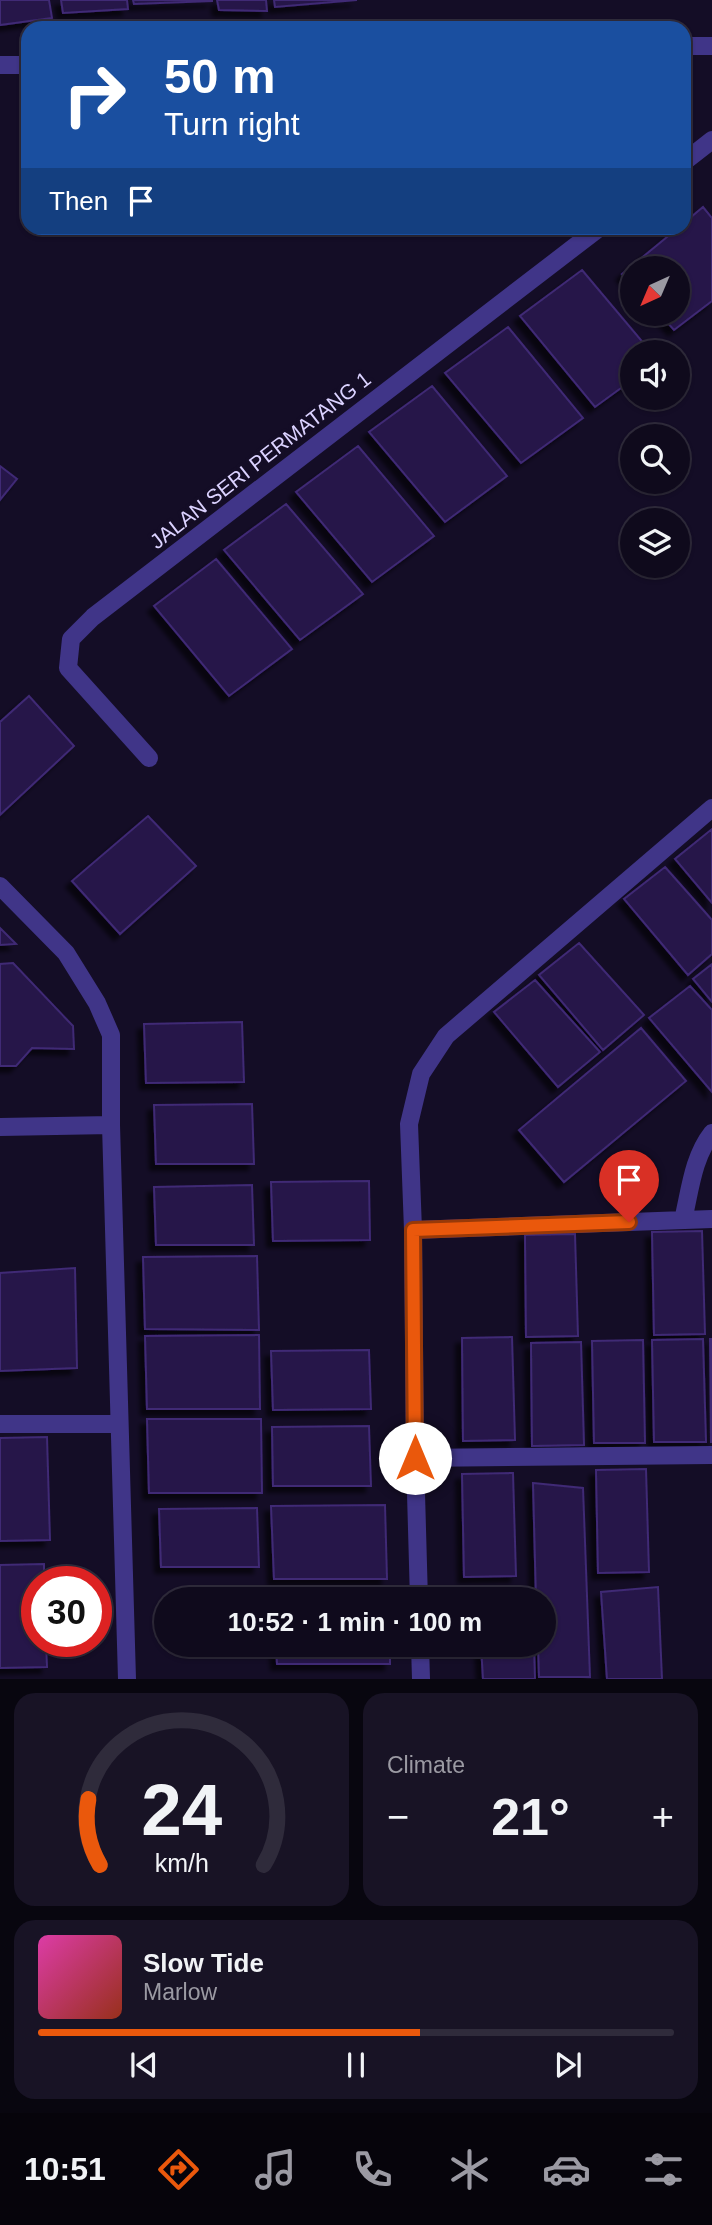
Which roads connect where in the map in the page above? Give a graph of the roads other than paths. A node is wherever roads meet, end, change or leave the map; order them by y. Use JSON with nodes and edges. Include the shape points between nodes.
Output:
{"nodes":[{"id":1,"x":691,"y":46,"type":"edge"},
{"id":2,"x":712,"y":46,"type":"edge"},
{"id":3,"x":0,"y":65,"type":"edge"},
{"id":4,"x":21,"y":65,"type":"edge"},
{"id":5,"x":712,"y":140,"type":"edge"},
{"id":6,"x":691,"y":156,"type":"edge"},
{"id":7,"x":590,"y":235,"type":"edge"},
{"id":8,"x":149,"y":758,"type":"dead end"},
{"id":9,"x":712,"y":808,"type":"edge"},
{"id":10,"x":0,"y":886,"type":"edge"},
{"id":11,"x":111,"y":1125,"type":"junction"},
{"id":12,"x":0,"y":1127,"type":"edge"},
{"id":13,"x":712,"y":1133,"type":"edge"},
{"id":14,"x":712,"y":1219,"type":"edge"},
{"id":15,"x":683,"y":1220,"type":"junction"},
{"id":16,"x":413,"y":1230,"type":"junction"},
{"id":17,"x":0,"y":1424,"type":"edge"},
{"id":18,"x":119,"y":1424,"type":"junction"},
{"id":19,"x":712,"y":1455,"type":"edge"},
{"id":20,"x":415,"y":1458,"type":"junction"},
{"id":21,"x":419,"y":1587,"type":"edge"},
{"id":22,"x":420,"y":1657,"type":"edge"},
{"id":23,"x":127,"y":1679,"type":"edge"},
{"id":24,"x":421,"y":1679,"type":"edge"}],
"edges":[{"from":1,"to":2,"type":"street"},
{"from":3,"to":4,"type":"street"},
{"from":5,"to":6,"type":"street"},
{"from":7,"to":8,"type":"street","name":"JALAN SERI PERMATANG 1","via":[[93,617],[71,639],[68,668]]},
{"from":9,"to":16,"type":"street","via":[[446,1036],[421,1074],[409,1124]]},
{"from":10,"to":11,"type":"street","via":[[66,953],[97,1003],[111,1035]]},
{"from":11,"to":12,"type":"street"},
{"from":11,"to":18,"type":"street"},
{"from":13,"to":15,"type":"street","via":[[694,1170]]},
{"from":14,"to":15,"type":"street"},
{"from":15,"to":16,"type":"street"},
{"from":16,"to":20,"type":"street"},
{"from":17,"to":18,"type":"street"},
{"from":18,"to":23,"type":"street"},
{"from":19,"to":20,"type":"street"},
{"from":20,"to":21,"type":"street"},
{"from":22,"to":24,"type":"street"}]}
